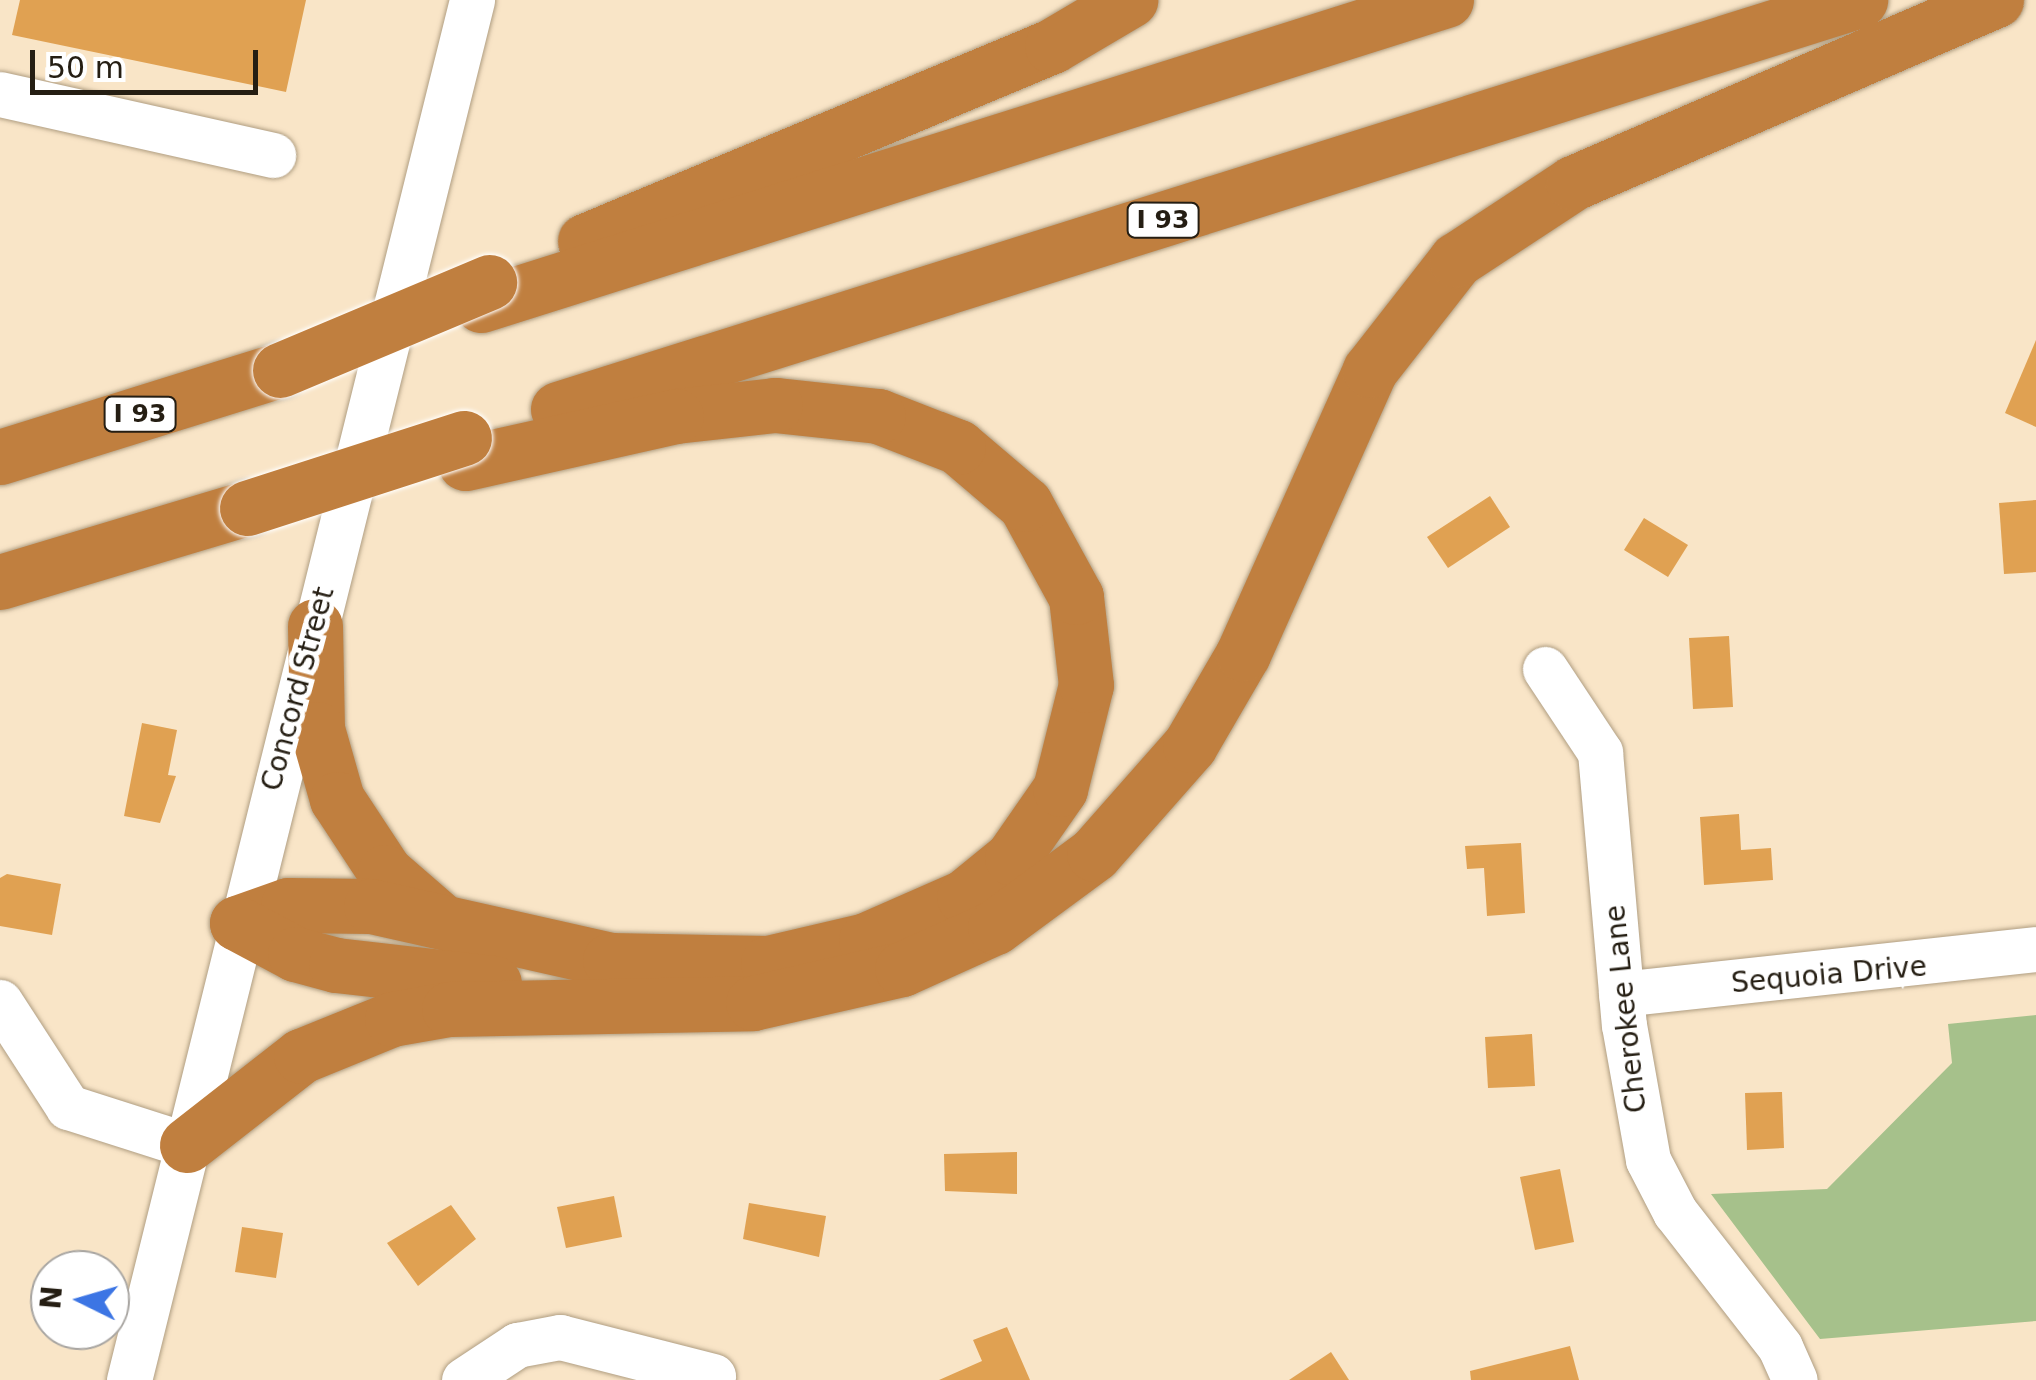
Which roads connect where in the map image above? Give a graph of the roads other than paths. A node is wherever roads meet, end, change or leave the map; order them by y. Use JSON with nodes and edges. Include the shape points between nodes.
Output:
{"nodes":[{"id":1,"x":472,"y":0,"type":"edge"},
{"id":2,"x":1130,"y":0,"type":"edge"},
{"id":3,"x":1446,"y":0,"type":"edge"},
{"id":4,"x":1860,"y":0,"type":"edge"},
{"id":5,"x":1996,"y":0,"type":"edge"},
{"id":6,"x":0,"y":94,"type":"edge"},
{"id":7,"x":273,"y":154,"type":"dead end"},
{"id":8,"x":485,"y":294,"type":"junction"},
{"id":9,"x":465,"y":451,"type":"junction"},
{"id":10,"x":0,"y":457,"type":"edge"},
{"id":11,"x":0,"y":582,"type":"edge"},
{"id":12,"x":315,"y":626,"type":"junction"},
{"id":13,"x":1545,"y":669,"type":"dead end"},
{"id":14,"x":444,"y":920,"type":"junction"},
{"id":15,"x":237,"y":923,"type":"junction"},
{"id":16,"x":2036,"y":950,"type":"edge"},
{"id":17,"x":1621,"y":994,"type":"junction"},
{"id":18,"x":0,"y":1002,"type":"edge"},
{"id":19,"x":635,"y":1004,"type":"junction"},
{"id":20,"x":186,"y":1145,"type":"junction"},
{"id":21,"x":713,"y":1376,"type":"dead end"},
{"id":22,"x":129,"y":1380,"type":"edge"},
{"id":23,"x":464,"y":1380,"type":"edge"},
{"id":24,"x":1795,"y":1380,"type":"edge"}],
"edges":[{"from":1,"to":12,"type":"street","name":"Concord Street"},
{"from":2,"to":8,"type":"highway","via":[[1052,46]]},
{"from":3,"to":8,"type":"highway","number":"I 93"},
{"from":4,"to":9,"type":"highway","number":"I 93"},
{"from":5,"to":19,"type":"highway","via":[[1573,183],[1456,260],[1370,370],[1212,711],[1124,825],[1039,898],[960,944],[838,988],[753,1002]]},
{"from":6,"to":7,"type":"street"},
{"from":8,"to":10,"type":"highway","number":"I 93","bridge":true,"via":[[280,370]]},
{"from":9,"to":11,"type":"highway","bridge":true},
{"from":9,"to":14,"type":"highway","via":[[747,407],[830,408],[909,425],[987,467],[1046,533],[1080,615],[1086,685],[1072,762],[1032,834],[990,879],[896,930],[768,963],[674,967],[578,955]]},
{"from":12,"to":14,"type":"highway","via":[[317,729],[337,799],[385,872]]},
{"from":12,"to":15,"type":"street","name":"Concord Street"},
{"from":13,"to":17,"type":"street","name":"Cherokee Lane","via":[[1600,752]]},
{"from":14,"to":15,"type":"highway","via":[[308,903]]},
{"from":15,"to":19,"type":"highway","via":[[336,966]]},
{"from":15,"to":20,"type":"street","name":"Concord Street"},
{"from":16,"to":17,"type":"street","name":"Sequoia Drive"},
{"from":17,"to":24,"type":"street","name":"Cherokee Lane","via":[[1648,1160],[1675,1212],[1780,1347]]},
{"from":18,"to":20,"type":"street","via":[[68,1106]]},
{"from":19,"to":20,"type":"highway","via":[[450,1010],[366,1026],[284,1067]]},
{"from":20,"to":22,"type":"street","name":"Concord Street"},
{"from":21,"to":23,"type":"street","via":[[560,1338],[518,1345]]}]}
